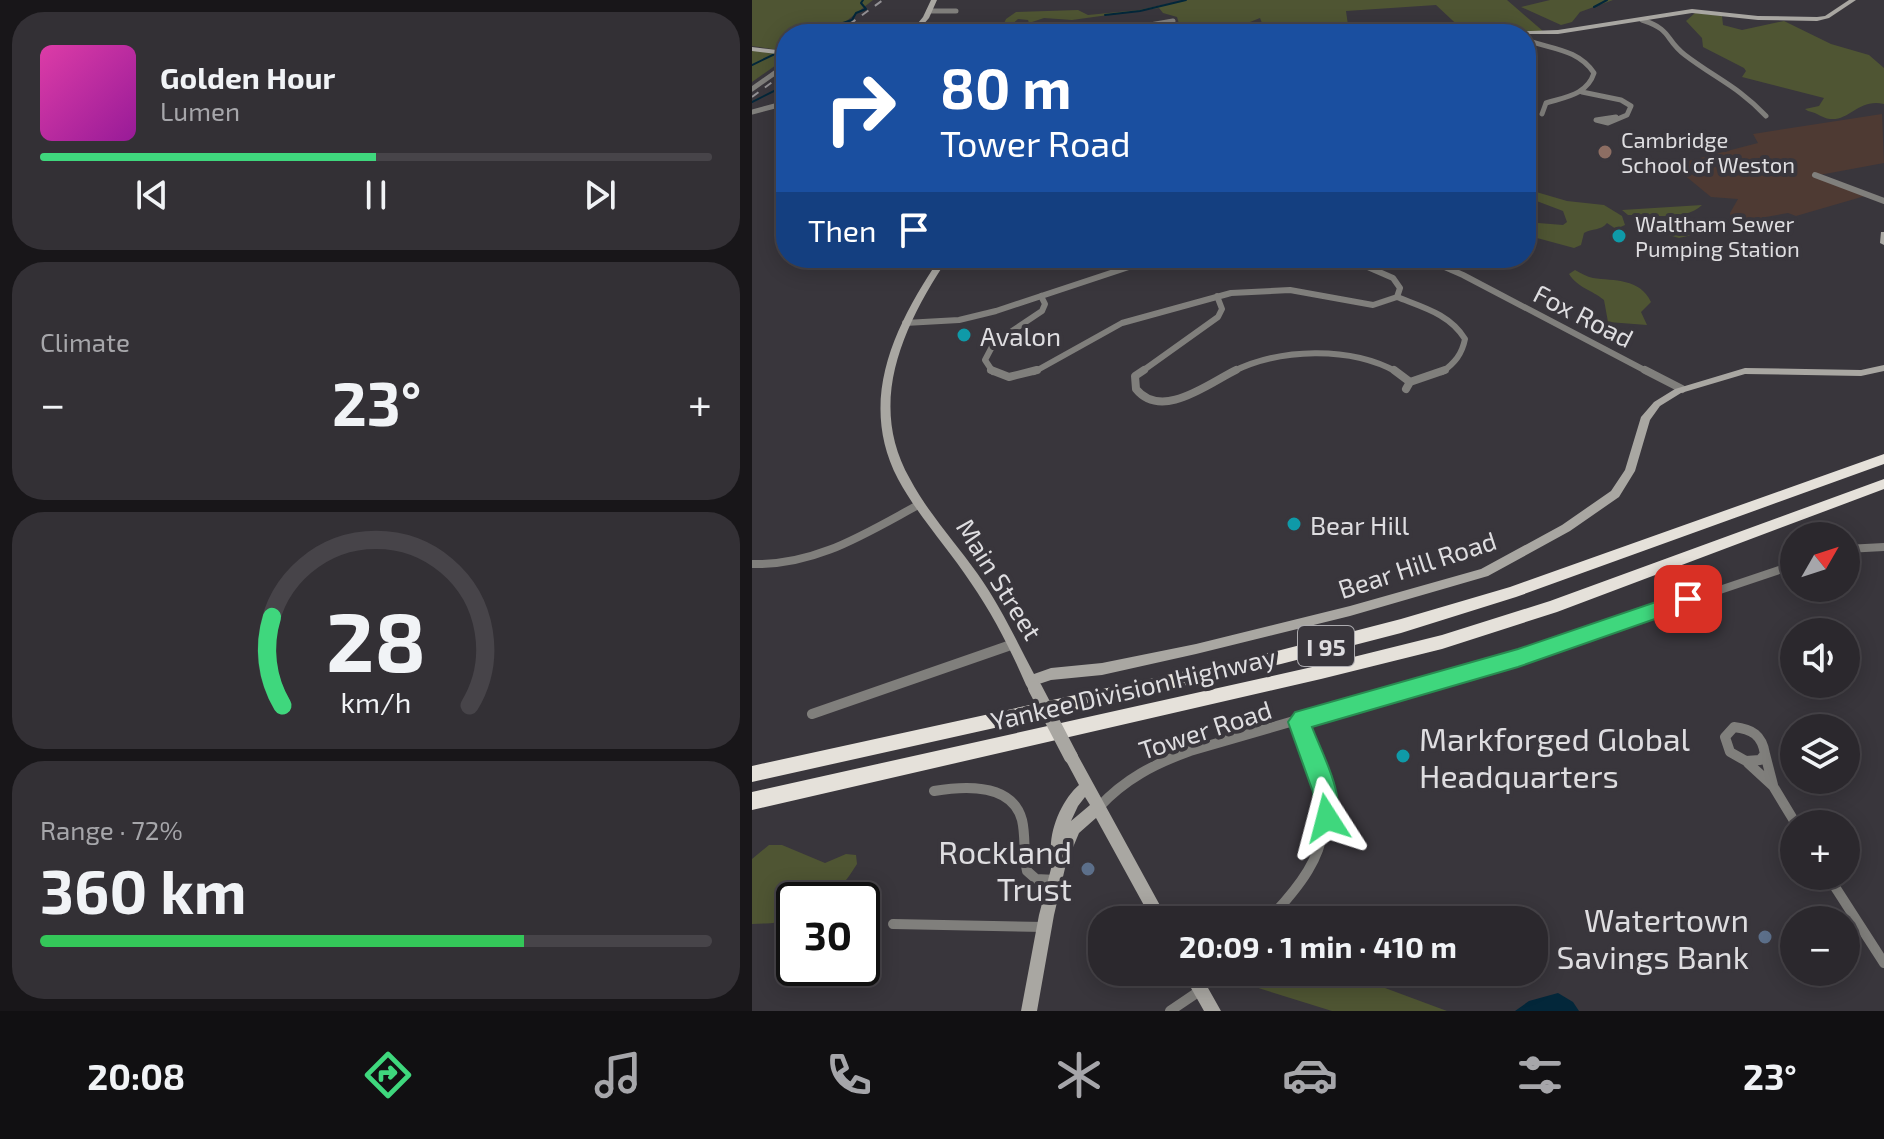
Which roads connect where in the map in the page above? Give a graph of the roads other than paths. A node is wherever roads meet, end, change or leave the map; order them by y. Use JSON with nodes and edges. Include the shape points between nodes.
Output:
{"nodes":[{"id":1,"x":934,"y":0,"type":"edge"},
{"id":2,"x":1853,"y":0,"type":"edge"},
{"id":3,"x":929,"y":11,"type":"junction"},
{"id":4,"x":956,"y":11,"type":"dead end"},
{"id":5,"x":1664,"y":16,"type":"junction"},
{"id":6,"x":1642,"y":20,"type":"junction"},
{"id":7,"x":1173,"y":21,"type":"dead end"},
{"id":8,"x":919,"y":24,"type":"edge"},
{"id":9,"x":1156,"y":24,"type":"edge"},
{"id":10,"x":1661,"y":26,"type":"junction"},
{"id":11,"x":1536,"y":33,"type":"edge"},
{"id":12,"x":1536,"y":43,"type":"edge"},
{"id":13,"x":752,"y":49,"type":"edge"},
{"id":14,"x":776,"y":52,"type":"edge"},
{"id":15,"x":776,"y":72,"type":"edge"},
{"id":16,"x":752,"y":89,"type":"edge"},
{"id":17,"x":1582,"y":92,"type":"junction"},
{"id":18,"x":776,"y":106,"type":"edge"},
{"id":19,"x":752,"y":112,"type":"edge"},
{"id":20,"x":1542,"y":114,"type":"dead end"},
{"id":21,"x":1766,"y":116,"type":"dead end"},
{"id":22,"x":1616,"y":117,"type":"dead end"},
{"id":23,"x":1815,"y":175,"type":"dead end"},
{"id":24,"x":1884,"y":201,"type":"edge"},
{"id":25,"x":1884,"y":234,"type":"edge"},
{"id":26,"x":1884,"y":243,"type":"edge"},
{"id":27,"x":938,"y":268,"type":"edge"},
{"id":28,"x":1126,"y":268,"type":"edge"},
{"id":29,"x":1370,"y":268,"type":"edge"},
{"id":30,"x":1447,"y":268,"type":"edge"},
{"id":31,"x":1041,"y":296,"type":"junction"},
{"id":32,"x":1217,"y":296,"type":"junction"},
{"id":33,"x":1397,"y":297,"type":"junction"},
{"id":34,"x":906,"y":320,"type":"junction"},
{"id":35,"x":1884,"y":368,"type":"edge"},
{"id":36,"x":1682,"y":389,"type":"junction"},
{"id":37,"x":1884,"y":459,"type":"edge"},
{"id":38,"x":1884,"y":484,"type":"edge"},
{"id":39,"x":920,"y":504,"type":"junction"},
{"id":40,"x":1884,"y":547,"type":"edge"},
{"id":41,"x":1860,"y":548,"type":"edge"},
{"id":42,"x":752,"y":564,"type":"edge"},
{"id":43,"x":1780,"y":570,"type":"edge"},
{"id":44,"x":1012,"y":645,"type":"junction"},
{"id":45,"x":1033,"y":684,"type":"junction"},
{"id":46,"x":812,"y":714,"type":"dead end"},
{"id":47,"x":1299,"y":722,"type":"junction"},
{"id":48,"x":1765,"y":754,"type":"junction"},
{"id":49,"x":1746,"y":761,"type":"junction"},
{"id":50,"x":752,"y":774,"type":"edge"},
{"id":51,"x":1773,"y":786,"type":"junction"},
{"id":52,"x":1087,"y":787,"type":"junction"},
{"id":53,"x":934,"y":791,"type":"dead end"},
{"id":54,"x":752,"y":801,"type":"edge"},
{"id":55,"x":1098,"y":808,"type":"junction"},
{"id":56,"x":1788,"y":810,"type":"edge"},
{"id":57,"x":1056,"y":880,"type":"junction"},
{"id":58,"x":1837,"y":890,"type":"edge"},
{"id":59,"x":1152,"y":906,"type":"edge"},
{"id":60,"x":1282,"y":906,"type":"edge"},
{"id":61,"x":893,"y":924,"type":"dead end"},
{"id":62,"x":1046,"y":927,"type":"junction"},
{"id":63,"x":1884,"y":963,"type":"edge"},
{"id":64,"x":1193,"y":986,"type":"edge"},
{"id":65,"x":1202,"y":986,"type":"edge"},
{"id":66,"x":1029,"y":1011,"type":"edge"},
{"id":67,"x":1170,"y":1011,"type":"edge"},
{"id":68,"x":1213,"y":1011,"type":"edge"}],
"edges":[{"from":1,"to":3,"type":"street"},
{"from":2,"to":5,"type":"street","via":[[1827,17],[1802,20],[1699,11]]},
{"from":3,"to":4,"type":"street"},
{"from":3,"to":8,"type":"street"},
{"from":5,"to":6,"type":"street"},
{"from":5,"to":10,"type":"street"},
{"from":6,"to":10,"type":"street"},
{"from":6,"to":11,"type":"street"},
{"from":7,"to":9,"type":"street"},
{"from":10,"to":21,"type":"street","via":[[1680,52],[1744,93]]},
{"from":12,"to":17,"type":"street","via":[[1587,63],[1594,77]]},
{"from":13,"to":14,"type":"street"},
{"from":15,"to":16,"type":"street"},
{"from":17,"to":20,"type":"street","via":[[1546,103]]},
{"from":17,"to":22,"type":"street","via":[[1631,106],[1627,115]]},
{"from":18,"to":19,"type":"street"},
{"from":23,"to":24,"type":"street"},
{"from":25,"to":26,"type":"street"},
{"from":27,"to":34,"type":"street","name":"Main Street"},
{"from":28,"to":31,"type":"street"},
{"from":29,"to":33,"type":"street","via":[[1393,278],[1400,288]]},
{"from":30,"to":36,"type":"street","name":"Fox Road"},
{"from":31,"to":32,"type":"street","via":[[1043,310],[988,349],[985,363],[992,371],[1009,377],[1029,374],[1111,328]]},
{"from":31,"to":34,"type":"street","via":[[952,321]]},
{"from":32,"to":33,"type":"street","via":[[1281,289],[1373,305]]},
{"from":32,"to":33,"type":"street","via":[[1222,309],[1218,317],[1135,376],[1140,396],[1154,402],[1175,400],[1245,366],[1306,354],[1375,363],[1398,372],[1408,385],[1430,378],[1461,353],[1465,339],[1450,321]]},
{"from":34,"to":39,"type":"street","name":"Main Street","via":[[887,387],[885,424],[898,467]]},
{"from":35,"to":36,"type":"street","name":"Bear Hill Road","via":[[1861,373],[1745,371]]},
{"from":36,"to":45,"type":"street","name":"Bear Hill Road","via":[[1646,417],[1629,473],[1611,498],[1489,571],[1196,649],[1051,674]]},
{"from":37,"to":50,"type":"highway","name":"Yankee Division Highway","number":"I 95","via":[[1511,593],[1415,622],[1281,657]]},
{"from":38,"to":54,"type":"highway","name":"Yankee Division Highway","number":"I 95","via":[[1552,607],[1442,642]]},
{"from":39,"to":42,"type":"street","via":[[819,556],[788,564]]},
{"from":39,"to":44,"type":"street","name":"Main Street","via":[[984,593]]},
{"from":40,"to":41,"type":"street"},
{"from":43,"to":47,"type":"street","name":"Tower Road","via":[[1533,653]]},
{"from":44,"to":45,"type":"street","name":"Main Street"},
{"from":44,"to":46,"type":"street"},
{"from":45,"to":52,"type":"street","name":"Main Street","bridge":true},
{"from":47,"to":55,"type":"street","name":"Tower Road","via":[[1160,763],[1121,783]]},
{"from":47,"to":60,"type":"street","via":[[1324,792],[1326,833],[1307,880]]},
{"from":48,"to":49,"type":"street"},
{"from":48,"to":49,"type":"street","via":[[1759,735],[1734,727],[1726,734],[1726,746]]},
{"from":48,"to":51,"type":"street"},
{"from":49,"to":51,"type":"street"},
{"from":51,"to":56,"type":"street"},
{"from":52,"to":55,"type":"street","name":"Main Street"},
{"from":52,"to":57,"type":"street","via":[[1072,800],[1064,818]]},
{"from":53,"to":57,"type":"street","via":[[978,787],[1012,803],[1021,818],[1027,871],[1036,879]]},
{"from":55,"to":57,"type":"street","via":[[1073,829]]},
{"from":55,"to":59,"type":"street","name":"Main Street"},
{"from":57,"to":62,"type":"street"},
{"from":58,"to":63,"type":"street"},
{"from":61,"to":62,"type":"street"},
{"from":62,"to":66,"type":"street"},
{"from":64,"to":67,"type":"street"},
{"from":65,"to":68,"type":"street"}]}
